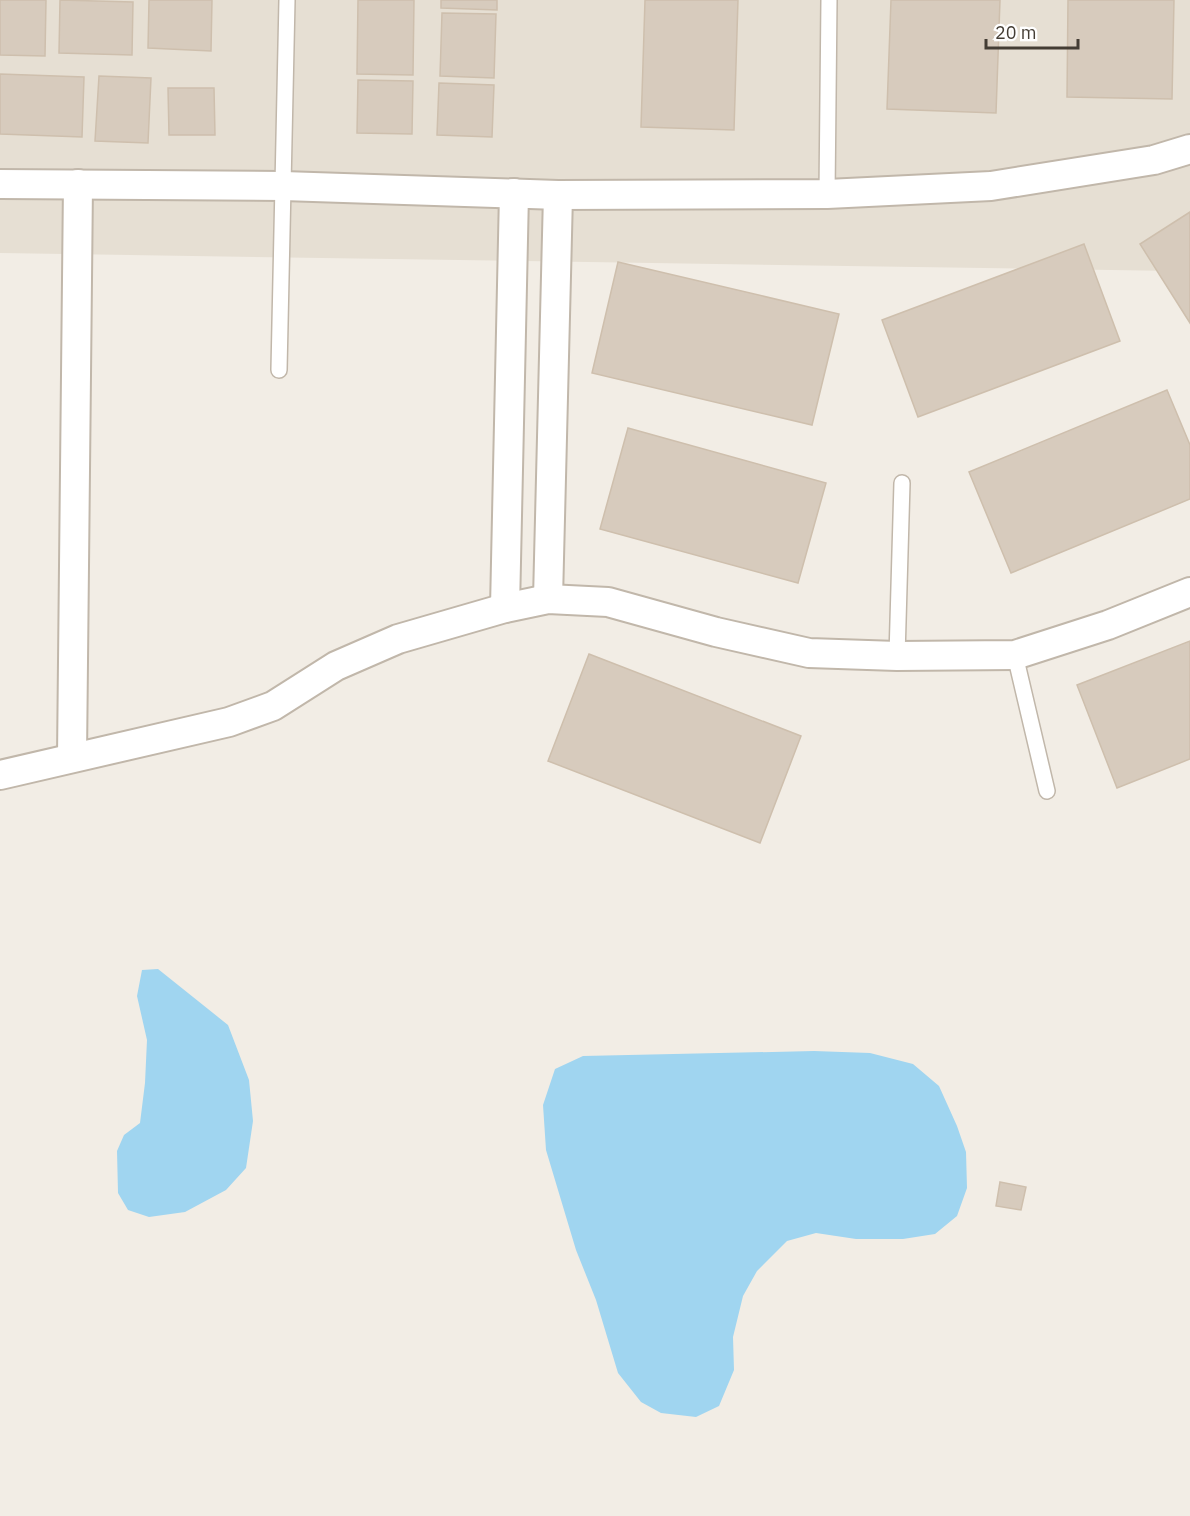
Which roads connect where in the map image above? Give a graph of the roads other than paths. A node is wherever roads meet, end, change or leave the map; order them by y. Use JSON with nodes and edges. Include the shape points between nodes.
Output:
{"nodes":[{"id":1,"x":287,"y":0,"type":"edge"},
{"id":2,"x":829,"y":0,"type":"edge"},
{"id":3,"x":1190,"y":149,"type":"edge"},
{"id":4,"x":0,"y":184,"type":"edge"},
{"id":5,"x":78,"y":184,"type":"junction"},
{"id":6,"x":283,"y":186,"type":"junction"},
{"id":7,"x":514,"y":193,"type":"junction"},
{"id":8,"x":827,"y":194,"type":"junction"},
{"id":9,"x":558,"y":195,"type":"junction"},
{"id":10,"x":279,"y":370,"type":"dead end"},
{"id":11,"x":902,"y":483,"type":"dead end"},
{"id":12,"x":1190,"y":592,"type":"edge"},
{"id":13,"x":548,"y":599,"type":"junction"},
{"id":14,"x":505,"y":608,"type":"junction"},
{"id":15,"x":1015,"y":655,"type":"junction"},
{"id":16,"x":897,"y":656,"type":"junction"},
{"id":17,"x":72,"y":757,"type":"junction"},
{"id":18,"x":0,"y":775,"type":"edge"},
{"id":19,"x":1047,"y":791,"type":"dead end"}],
"edges":[{"from":1,"to":6,"type":"lane"},
{"from":2,"to":8,"type":"lane"},
{"from":3,"to":8,"type":"street","via":[[1154,160],[991,186]]},
{"from":4,"to":5,"type":"street"},
{"from":5,"to":6,"type":"street"},
{"from":5,"to":17,"type":"street"},
{"from":6,"to":7,"type":"street"},
{"from":6,"to":10,"type":"lane"},
{"from":7,"to":9,"type":"street"},
{"from":7,"to":14,"type":"street"},
{"from":8,"to":9,"type":"street"},
{"from":9,"to":13,"type":"street"},
{"from":11,"to":16,"type":"lane"},
{"from":12,"to":15,"type":"street","via":[[1108,625]]},
{"from":13,"to":14,"type":"street"},
{"from":13,"to":16,"type":"street","via":[[608,602],[809,653]]},
{"from":14,"to":17,"type":"street","via":[[398,639],[336,666],[273,706],[229,722]]},
{"from":15,"to":16,"type":"street"},
{"from":15,"to":19,"type":"lane"},
{"from":17,"to":18,"type":"street"}]}
